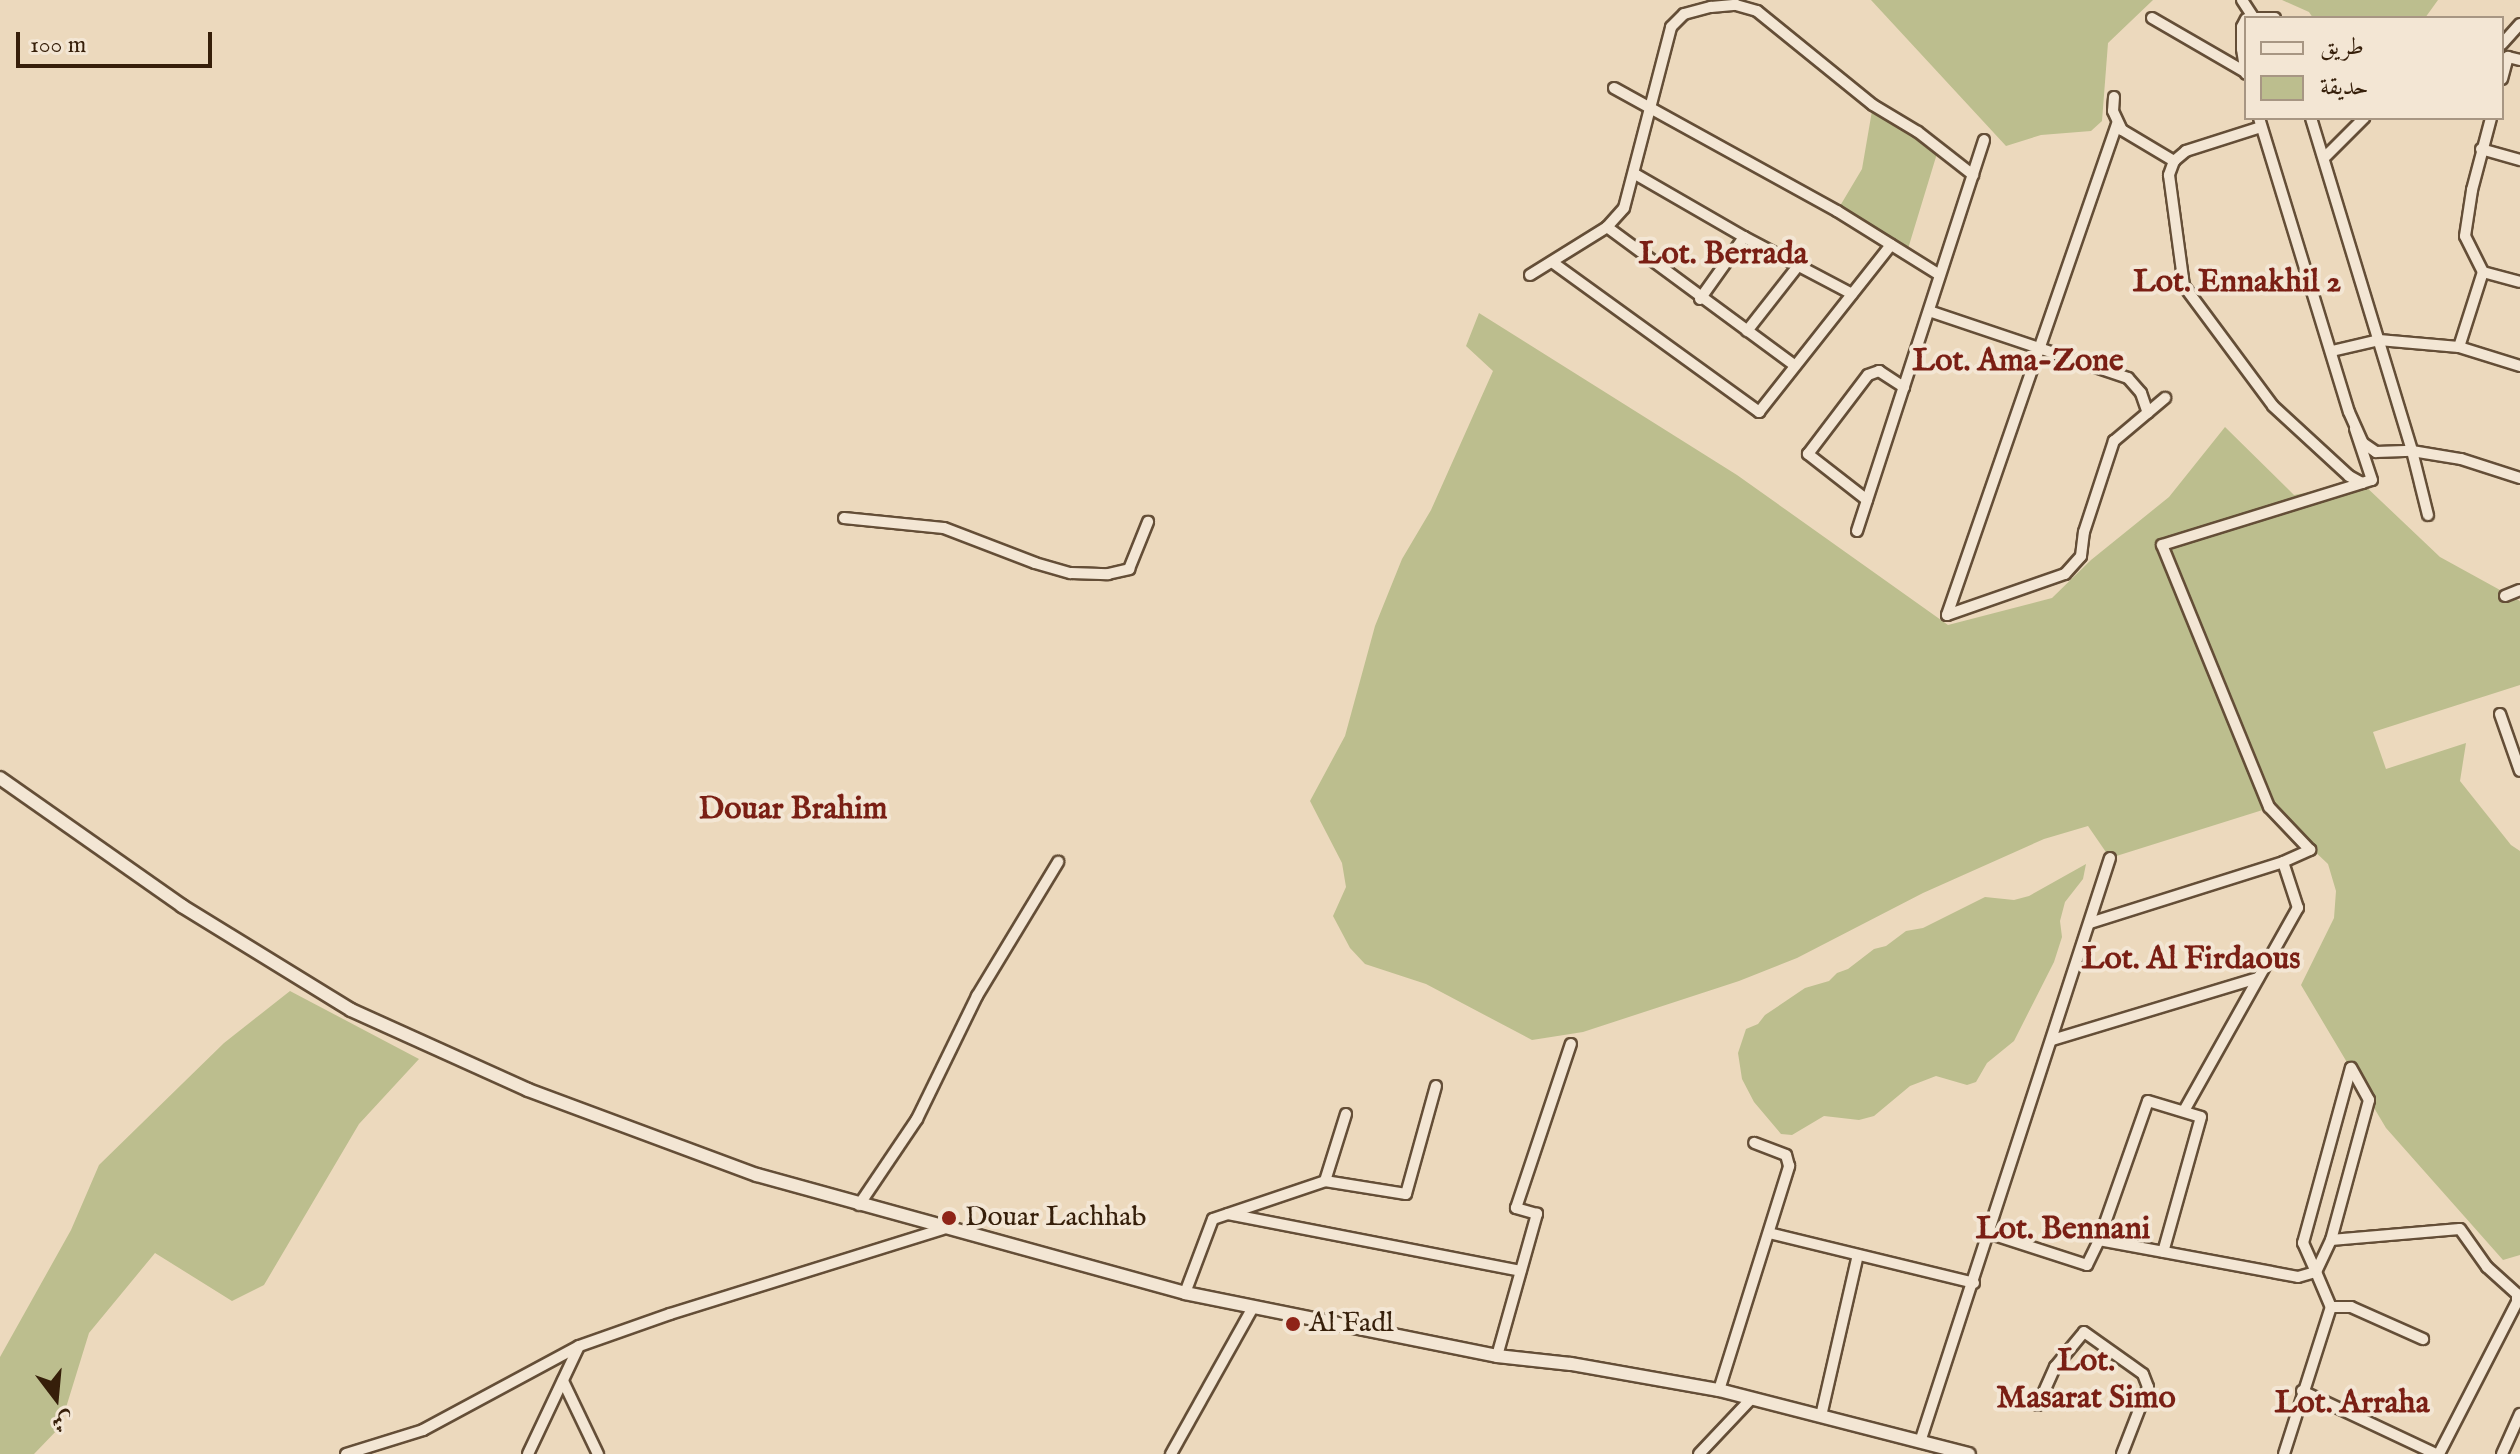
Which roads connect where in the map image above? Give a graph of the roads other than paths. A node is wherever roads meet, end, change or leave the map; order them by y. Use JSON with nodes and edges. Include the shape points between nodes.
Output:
{"nodes":[{"id":1,"x":2152,"y":18,"type":"dead end"},
{"id":2,"x":2520,"y":24,"type":"edge"},
{"id":3,"x":2244,"y":33,"type":"edge"},
{"id":4,"x":2504,"y":42,"type":"edge"},
{"id":5,"x":2244,"y":56,"type":"edge"},
{"id":6,"x":2505,"y":56,"type":"edge"},
{"id":7,"x":2520,"y":60,"type":"edge"},
{"id":8,"x":2244,"y":72,"type":"edge"},
{"id":9,"x":1614,"y":88,"type":"dead end"},
{"id":10,"x":2114,"y":97,"type":"dead end"},
{"id":11,"x":1651,"y":108,"type":"junction"},
{"id":12,"x":2312,"y":120,"type":"edge"},
{"id":13,"x":2362,"y":120,"type":"edge"},
{"id":14,"x":2490,"y":120,"type":"edge"},
{"id":15,"x":2260,"y":122,"type":"edge"},
{"id":16,"x":2117,"y":124,"type":"junction"},
{"id":17,"x":1984,"y":140,"type":"dead end"},
{"id":18,"x":2481,"y":149,"type":"junction"},
{"id":19,"x":2324,"y":158,"type":"junction"},
{"id":20,"x":2520,"y":160,"type":"edge"},
{"id":21,"x":2174,"y":161,"type":"junction"},
{"id":22,"x":1635,"y":174,"type":"junction"},
{"id":23,"x":1973,"y":175,"type":"junction"},
{"id":24,"x":1607,"y":227,"type":"junction"},
{"id":25,"x":1744,"y":237,"type":"junction"},
{"id":26,"x":1891,"y":245,"type":"junction"},
{"id":27,"x":1552,"y":262,"type":"junction"},
{"id":28,"x":1798,"y":266,"type":"junction"},
{"id":29,"x":2483,"y":272,"type":"junction"},
{"id":30,"x":1530,"y":275,"type":"dead end"},
{"id":31,"x":1940,"y":275,"type":"junction"},
{"id":32,"x":2520,"y":282,"type":"edge"},
{"id":33,"x":1852,"y":294,"type":"junction"},
{"id":34,"x":1700,"y":299,"type":"junction"},
{"id":35,"x":1929,"y":311,"type":"junction"},
{"id":36,"x":1747,"y":331,"type":"junction"},
{"id":37,"x":2379,"y":340,"type":"junction"},
{"id":38,"x":2459,"y":347,"type":"junction"},
{"id":39,"x":2036,"y":349,"type":"junction"},
{"id":40,"x":2332,"y":351,"type":"junction"},
{"id":41,"x":1794,"y":365,"type":"junction"},
{"id":42,"x":2520,"y":366,"type":"edge"},
{"id":43,"x":1904,"y":387,"type":"junction"},
{"id":44,"x":2165,"y":398,"type":"dead end"},
{"id":45,"x":2148,"y":413,"type":"junction"},
{"id":46,"x":2355,"y":429,"type":"junction"},
{"id":47,"x":2412,"y":451,"type":"junction"},
{"id":48,"x":2520,"y":478,"type":"edge"},
{"id":49,"x":2367,"y":481,"type":"junction"},
{"id":50,"x":1867,"y":500,"type":"junction"},
{"id":51,"x":2428,"y":515,"type":"dead end"},
{"id":52,"x":844,"y":518,"type":"dead end"},
{"id":53,"x":1148,"y":522,"type":"dead end"},
{"id":54,"x":1857,"y":531,"type":"dead end"},
{"id":55,"x":2520,"y":590,"type":"edge"},
{"id":56,"x":2505,"y":596,"type":"dead end"},
{"id":57,"x":2500,"y":714,"type":"dead end"},
{"id":58,"x":2520,"y":771,"type":"edge"},
{"id":59,"x":0,"y":778,"type":"edge"},
{"id":60,"x":2110,"y":858,"type":"dead end"},
{"id":61,"x":1058,"y":862,"type":"dead end"},
{"id":62,"x":2283,"y":862,"type":"junction"},
{"id":63,"x":2090,"y":923,"type":"junction"},
{"id":64,"x":2258,"y":978,"type":"junction"},
{"id":65,"x":2052,"y":1040,"type":"junction"},
{"id":66,"x":1571,"y":1044,"type":"dead end"},
{"id":67,"x":1436,"y":1086,"type":"dead end"},
{"id":68,"x":2185,"y":1109,"type":"junction"},
{"id":69,"x":1346,"y":1114,"type":"dead end"},
{"id":70,"x":1754,"y":1143,"type":"dead end"},
{"id":71,"x":1325,"y":1181,"type":"junction"},
{"id":72,"x":859,"y":1205,"type":"junction"},
{"id":73,"x":1228,"y":1214,"type":"junction"},
{"id":74,"x":943,"y":1229,"type":"junction"},
{"id":75,"x":1769,"y":1233,"type":"junction"},
{"id":76,"x":1988,"y":1233,"type":"junction"},
{"id":77,"x":2099,"y":1240,"type":"junction"},
{"id":78,"x":2331,"y":1240,"type":"junction"},
{"id":79,"x":2163,"y":1252,"type":"junction"},
{"id":80,"x":1858,"y":1255,"type":"junction"},
{"id":81,"x":1521,"y":1271,"type":"junction"},
{"id":82,"x":2316,"y":1272,"type":"junction"},
{"id":83,"x":1974,"y":1283,"type":"junction"},
{"id":84,"x":1185,"y":1293,"type":"junction"},
{"id":85,"x":2331,"y":1307,"type":"junction"},
{"id":86,"x":1252,"y":1309,"type":"junction"},
{"id":87,"x":2423,"y":1339,"type":"dead end"},
{"id":88,"x":579,"y":1346,"type":"junction"},
{"id":89,"x":1497,"y":1356,"type":"junction"},
{"id":90,"x":563,"y":1381,"type":"junction"},
{"id":91,"x":1719,"y":1390,"type":"junction"},
{"id":92,"x":2302,"y":1391,"type":"junction"},
{"id":93,"x":1752,"y":1398,"type":"junction"},
{"id":94,"x":2038,"y":1405,"type":"dead end"},
{"id":95,"x":2520,"y":1414,"type":"edge"},
{"id":96,"x":1821,"y":1416,"type":"junction"},
{"id":97,"x":1920,"y":1442,"type":"junction"},
{"id":98,"x":346,"y":1454,"type":"edge"},
{"id":99,"x":528,"y":1454,"type":"edge"},
{"id":100,"x":598,"y":1454,"type":"edge"},
{"id":101,"x":1171,"y":1454,"type":"edge"},
{"id":102,"x":1700,"y":1454,"type":"edge"},
{"id":103,"x":1969,"y":1454,"type":"edge"},
{"id":104,"x":2122,"y":1454,"type":"edge"},
{"id":105,"x":2284,"y":1454,"type":"edge"},
{"id":106,"x":2438,"y":1454,"type":"edge"},
{"id":107,"x":2502,"y":1454,"type":"edge"}],
"edges":[{"from":1,"to":8,"type":"street"},
{"from":2,"to":4,"type":"street"},
{"from":3,"to":5,"type":"street"},
{"from":6,"to":7,"type":"street"},
{"from":9,"to":11,"type":"street"},
{"from":10,"to":16,"type":"street"},
{"from":11,"to":22,"type":"street"},
{"from":11,"to":23,"type":"street","via":[[1671,27],[1684,14],[1736,5],[1757,11],[1873,105]]},
{"from":11,"to":26,"type":"street"},
{"from":12,"to":19,"type":"street"},
{"from":13,"to":19,"type":"street"},
{"from":14,"to":18,"type":"street"},
{"from":15,"to":21,"type":"street","via":[[2186,151]]},
{"from":15,"to":40,"type":"street"},
{"from":16,"to":21,"type":"street"},
{"from":16,"to":39,"type":"street"},
{"from":17,"to":23,"type":"street"},
{"from":18,"to":20,"type":"street"},
{"from":18,"to":29,"type":"street","via":[[2465,236]]},
{"from":19,"to":37,"type":"street"},
{"from":21,"to":49,"type":"street","via":[[2169,175],[2184,286],[2273,406],[2349,476]]},
{"from":22,"to":24,"type":"street","via":[[1624,208]]},
{"from":22,"to":25,"type":"street"},
{"from":23,"to":31,"type":"street"},
{"from":24,"to":27,"type":"street"},
{"from":24,"to":34,"type":"street"},
{"from":25,"to":28,"type":"street"},
{"from":25,"to":34,"type":"street"},
{"from":26,"to":31,"type":"street"},
{"from":26,"to":33,"type":"street"},
{"from":27,"to":30,"type":"street"},
{"from":27,"to":41,"type":"street","via":[[1759,412]]},
{"from":28,"to":33,"type":"street"},
{"from":28,"to":36,"type":"street"},
{"from":29,"to":32,"type":"street"},
{"from":29,"to":38,"type":"street"},
{"from":31,"to":35,"type":"street"},
{"from":33,"to":41,"type":"street"},
{"from":34,"to":36,"type":"street"},
{"from":35,"to":39,"type":"street"},
{"from":35,"to":43,"type":"street"},
{"from":36,"to":41,"type":"street"},
{"from":37,"to":38,"type":"street"},
{"from":37,"to":40,"type":"street"},
{"from":37,"to":47,"type":"street"},
{"from":38,"to":42,"type":"street"},
{"from":39,"to":45,"type":"street","via":[[2128,378]]},
{"from":39,"to":45,"type":"street","via":[[1947,615],[2065,574],[2081,556],[2114,441]]},
{"from":40,"to":46,"type":"street"},
{"from":43,"to":50,"type":"street"},
{"from":43,"to":50,"type":"street","via":[[1879,371],[1868,375],[1808,454]]},
{"from":44,"to":45,"type":"street"},
{"from":46,"to":47,"type":"street","via":[[2376,452]]},
{"from":46,"to":49,"type":"street"},
{"from":47,"to":48,"type":"street","via":[[2461,459]]},
{"from":47,"to":51,"type":"street"},
{"from":49,"to":62,"type":"street","via":[[2162,545],[2269,807],[2310,850]]},
{"from":50,"to":54,"type":"street"},
{"from":52,"to":53,"type":"street","via":[[944,528],[1035,563],[1071,573],[1108,574],[1129,569]]},
{"from":55,"to":56,"type":"street"},
{"from":57,"to":58,"type":"street"},
{"from":59,"to":72,"type":"street","via":[[182,906],[351,1010],[541,1096],[743,1170]]},
{"from":60,"to":63,"type":"street"},
{"from":61,"to":72,"type":"street","via":[[977,996],[917,1119]]},
{"from":62,"to":63,"type":"street"},
{"from":62,"to":64,"type":"street","via":[[2298,908]]},
{"from":63,"to":65,"type":"street"},
{"from":64,"to":65,"type":"street"},
{"from":64,"to":68,"type":"street"},
{"from":65,"to":76,"type":"street"},
{"from":66,"to":81,"type":"street","via":[[1516,1208],[1537,1214]]},
{"from":67,"to":71,"type":"street","via":[[1406,1194]]},
{"from":68,"to":77,"type":"street","via":[[2148,1101]]},
{"from":68,"to":79,"type":"street","via":[[2201,1117]]},
{"from":69,"to":71,"type":"street"},
{"from":70,"to":75,"type":"street","via":[[1786,1155],[1789,1166]]},
{"from":71,"to":73,"type":"street"},
{"from":72,"to":74,"type":"street"},
{"from":73,"to":81,"type":"street"},
{"from":73,"to":84,"type":"street","via":[[1213,1219]]},
{"from":74,"to":84,"type":"street"},
{"from":74,"to":88,"type":"street"},
{"from":75,"to":80,"type":"street"},
{"from":75,"to":91,"type":"street"},
{"from":76,"to":77,"type":"street","via":[[2087,1265]]},
{"from":76,"to":83,"type":"street"},
{"from":77,"to":79,"type":"street"},
{"from":78,"to":82,"type":"street"},
{"from":78,"to":82,"type":"street","via":[[2369,1100],[2351,1068],[2303,1243]]},
{"from":78,"to":106,"type":"street","via":[[2460,1229],[2487,1267],[2517,1294]]},
{"from":79,"to":82,"type":"street","via":[[2298,1277]]},
{"from":80,"to":83,"type":"street"},
{"from":80,"to":96,"type":"street"},
{"from":81,"to":89,"type":"street"},
{"from":82,"to":85,"type":"street"},
{"from":83,"to":97,"type":"street"},
{"from":84,"to":86,"type":"street"},
{"from":85,"to":87,"type":"street","via":[[2351,1307]]},
{"from":85,"to":92,"type":"street"},
{"from":86,"to":89,"type":"street"},
{"from":86,"to":101,"type":"street"},
{"from":88,"to":90,"type":"street"},
{"from":88,"to":98,"type":"street","via":[[423,1430]]},
{"from":89,"to":91,"type":"street"},
{"from":90,"to":99,"type":"street"},
{"from":90,"to":100,"type":"street"},
{"from":91,"to":93,"type":"street"},
{"from":92,"to":105,"type":"street"},
{"from":92,"to":106,"type":"street"},
{"from":93,"to":96,"type":"street"},
{"from":93,"to":102,"type":"street"},
{"from":94,"to":104,"type":"street","via":[[2055,1367],[2084,1332],[2143,1374],[2148,1387]]},
{"from":95,"to":107,"type":"street"},
{"from":96,"to":97,"type":"street"},
{"from":97,"to":103,"type":"street"}]}
